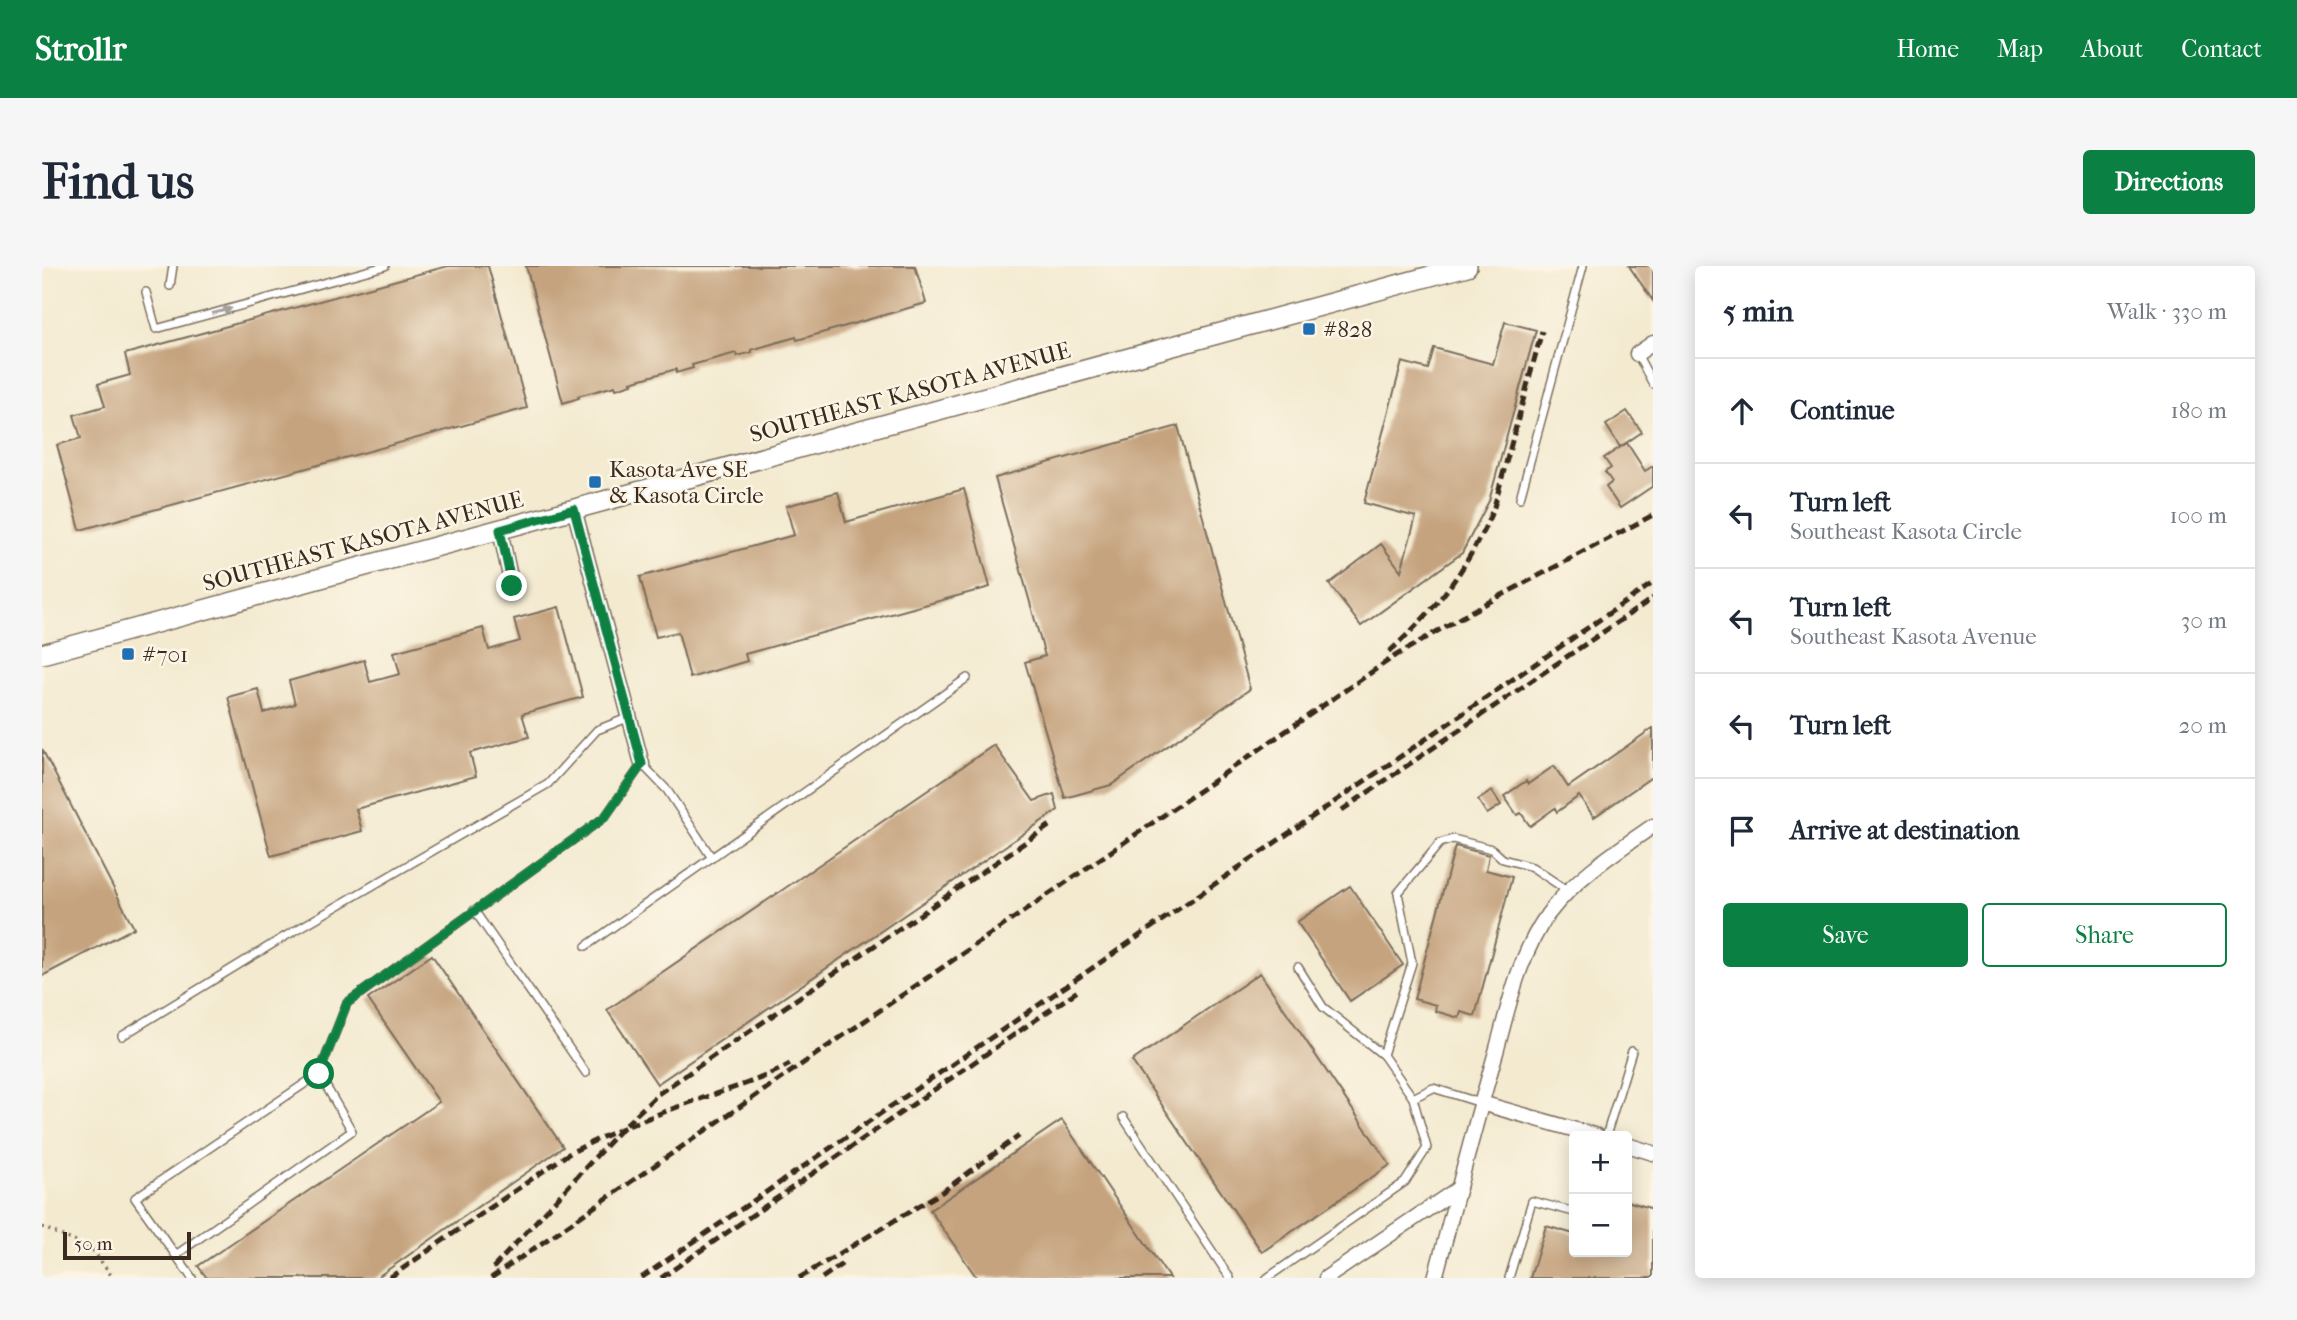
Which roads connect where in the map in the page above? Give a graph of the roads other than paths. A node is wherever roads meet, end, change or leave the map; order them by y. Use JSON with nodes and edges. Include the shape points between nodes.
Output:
{"nodes":[{"id":1,"x":173,"y":266,"type":"edge"},
{"id":2,"x":385,"y":266,"type":"edge"},
{"id":3,"x":1467,"y":266,"type":"edge"},
{"id":4,"x":1583,"y":266,"type":"edge"},
{"id":5,"x":170,"y":286,"type":"dead end"},
{"id":6,"x":146,"y":292,"type":"dead end"},
{"id":7,"x":1653,"y":343,"type":"edge"},
{"id":8,"x":1637,"y":354,"type":"joint"},
{"id":9,"x":1653,"y":384,"type":"edge"},
{"id":10,"x":1520,"y":498,"type":"dead end"},
{"id":11,"x":574,"y":509,"type":"junction"},
{"id":12,"x":500,"y":530,"type":"junction"},
{"id":13,"x":512,"y":586,"type":"dead end"},
{"id":14,"x":42,"y":654,"type":"edge"},
{"id":15,"x":967,"y":678,"type":"dead end"},
{"id":16,"x":629,"y":717,"type":"junction"},
{"id":17,"x":642,"y":764,"type":"junction"},
{"id":18,"x":1653,"y":826,"type":"edge"},
{"id":19,"x":712,"y":858,"type":"junction"},
{"id":20,"x":1568,"y":891,"type":"junction"},
{"id":21,"x":474,"y":910,"type":"junction"},
{"id":22,"x":586,"y":946,"type":"dead end"},
{"id":23,"x":1298,"y":967,"type":"dead end"},
{"id":24,"x":122,"y":1036,"type":"dead end"},
{"id":25,"x":1632,"y":1051,"type":"dead end"},
{"id":26,"x":1383,"y":1055,"type":"junction"},
{"id":27,"x":586,"y":1073,"type":"dead end"},
{"id":28,"x":319,"y":1074,"type":"junction"},
{"id":29,"x":1413,"y":1098,"type":"junction"},
{"id":30,"x":1481,"y":1103,"type":"junction"},
{"id":31,"x":1123,"y":1117,"type":"dead end"},
{"id":32,"x":1579,"y":1131,"type":"edge"},
{"id":33,"x":1608,"y":1131,"type":"edge"},
{"id":34,"x":1632,"y":1147,"type":"edge"},
{"id":35,"x":1653,"y":1153,"type":"edge"},
{"id":36,"x":1458,"y":1188,"type":"junction"},
{"id":37,"x":1569,"y":1211,"type":"edge"},
{"id":38,"x":177,"y":1254,"type":"junction"},
{"id":39,"x":192,"y":1278,"type":"edge"},
{"id":40,"x":1230,"y":1278,"type":"edge"},
{"id":41,"x":1267,"y":1278,"type":"edge"},
{"id":42,"x":1326,"y":1278,"type":"edge"},
{"id":43,"x":1435,"y":1278,"type":"edge"},
{"id":44,"x":1509,"y":1278,"type":"edge"}],
"edges":[{"from":1,"to":5,"type":"lane"},
{"from":6,"to":2,"type":"lane","one_way":true,"via":[[156,330]]},
{"from":3,"to":11,"type":"street","name":"SOUTHEAST KASOTA AVENUE"},
{"from":4,"to":10,"type":"lane"},
{"from":7,"to":8,"type":"street"},
{"from":8,"to":9,"type":"lane"},
{"from":11,"to":12,"type":"street","name":"SOUTHEAST KASOTA AVENUE"},
{"from":11,"to":16,"type":"street"},
{"from":12,"to":13,"type":"street"},
{"from":12,"to":14,"type":"street","name":"SOUTHEAST KASOTA AVENUE"},
{"from":15,"to":19,"type":"lane"},
{"from":16,"to":17,"type":"street"},
{"from":16,"to":24,"type":"lane","via":[[597,730],[548,784]]},
{"from":17,"to":19,"type":"lane","via":[[667,790]]},
{"from":17,"to":21,"type":"lane","via":[[605,817]]},
{"from":18,"to":20,"type":"street"},
{"from":19,"to":22,"type":"lane"},
{"from":20,"to":26,"type":"lane","via":[[1532,867],[1503,859],[1492,849],[1453,839],[1440,843],[1398,893],[1412,963]]},
{"from":20,"to":30,"type":"street","via":[[1542,923],[1526,953]]},
{"from":21,"to":27,"type":"lane"},
{"from":21,"to":28,"type":"lane","via":[[347,1003]]},
{"from":23,"to":26,"type":"lane","via":[[1323,1007]]},
{"from":25,"to":33,"type":"lane"},
{"from":26,"to":29,"type":"lane"},
{"from":28,"to":38,"type":"lane","via":[[352,1131]]},
{"from":28,"to":38,"type":"lane","via":[[135,1198]]},
{"from":29,"to":30,"type":"lane","via":[[1433,1088]]},
{"from":29,"to":41,"type":"lane","via":[[1427,1148],[1405,1182]]},
{"from":30,"to":32,"type":"street"},
{"from":30,"to":36,"type":"street"},
{"from":31,"to":40,"type":"lane"},
{"from":34,"to":35,"type":"street"},
{"from":36,"to":42,"type":"street"},
{"from":36,"to":43,"type":"street"},
{"from":37,"to":44,"type":"lane","via":[[1532,1201]]},
{"from":38,"to":39,"type":"lane"}]}
